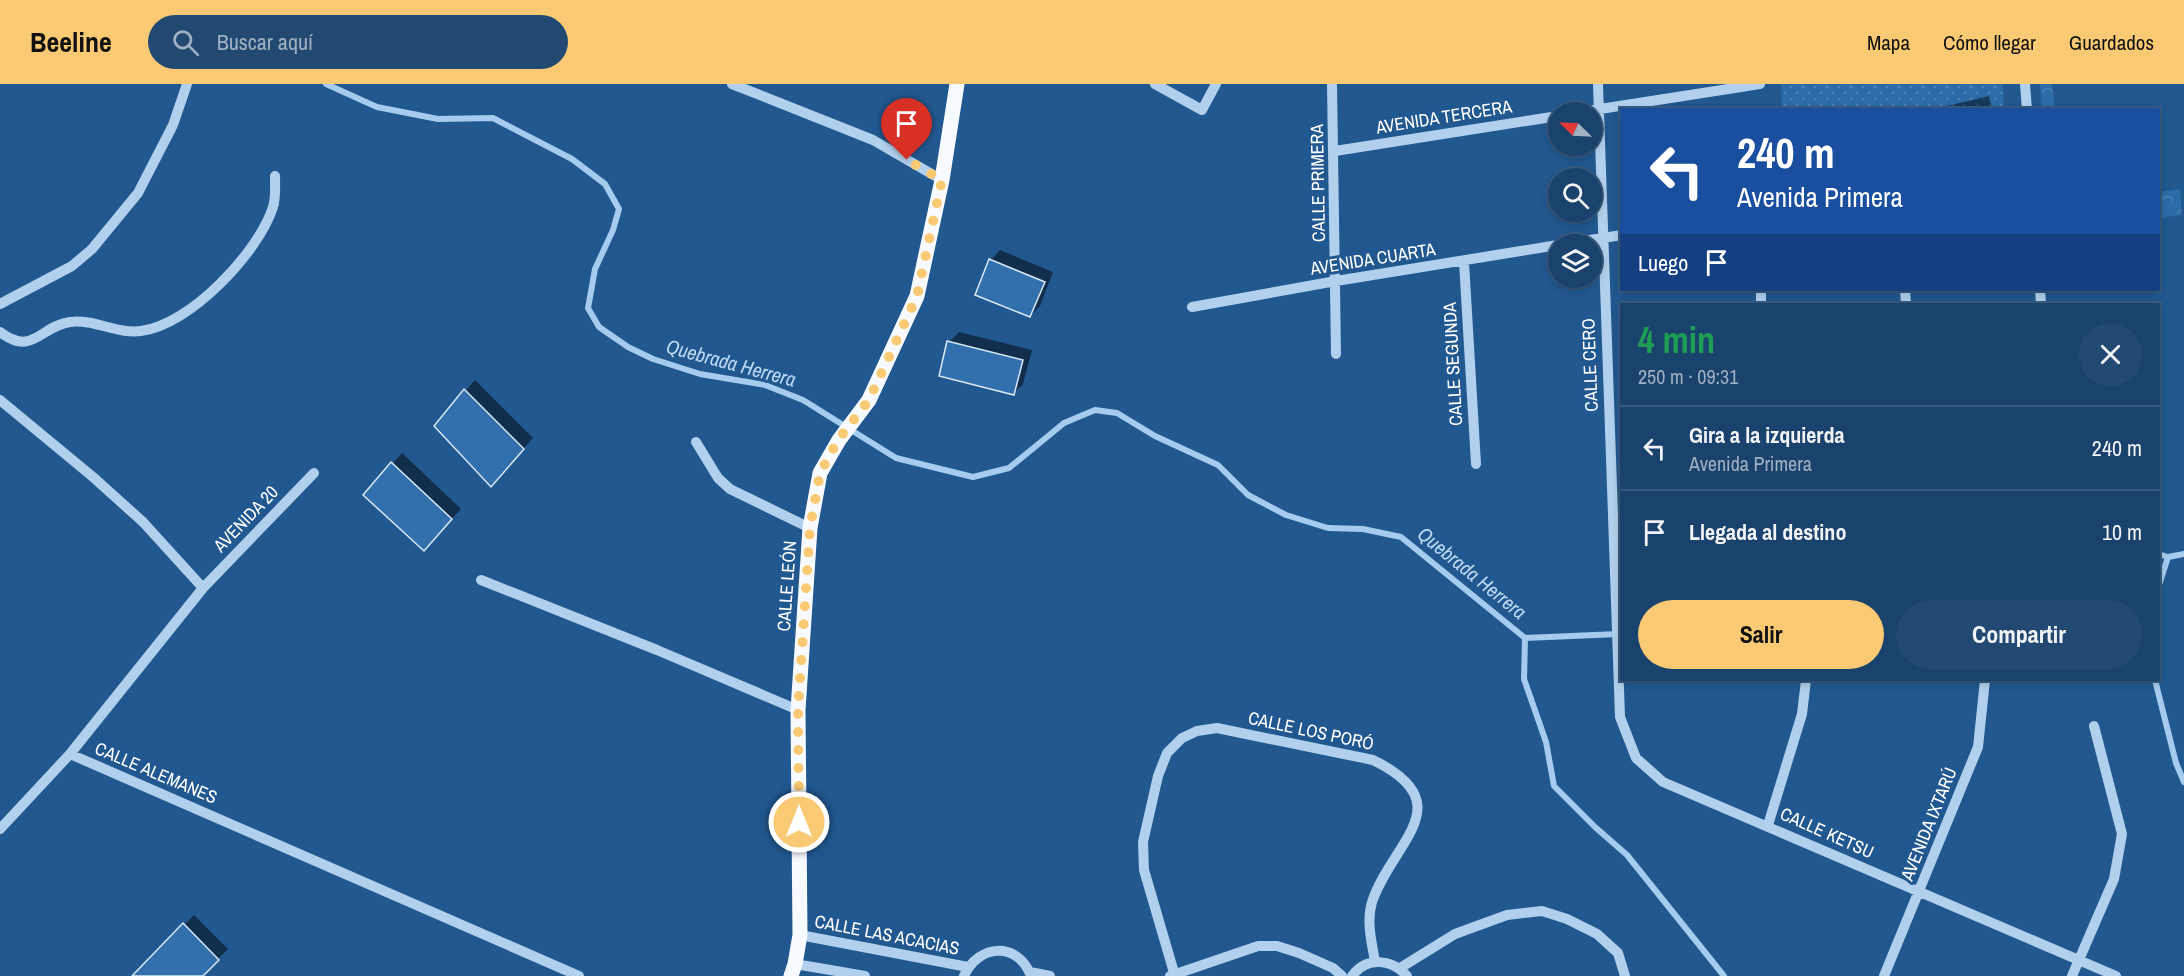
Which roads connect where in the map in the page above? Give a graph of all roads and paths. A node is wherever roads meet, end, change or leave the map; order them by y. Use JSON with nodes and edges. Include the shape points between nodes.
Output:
{"nodes":[{"id":1,"x":187,"y":84,"type":"edge"},
{"id":2,"x":732,"y":84,"type":"edge"},
{"id":3,"x":957,"y":84,"type":"edge"},
{"id":4,"x":1155,"y":84,"type":"edge"},
{"id":5,"x":1216,"y":84,"type":"edge"},
{"id":6,"x":1332,"y":84,"type":"edge"},
{"id":7,"x":1598,"y":84,"type":"edge"},
{"id":8,"x":1760,"y":84,"type":"edge"},
{"id":9,"x":2025,"y":84,"type":"edge"},
{"id":10,"x":1598,"y":102,"type":"edge"},
{"id":11,"x":2027,"y":108,"type":"edge"},
{"id":12,"x":1602,"y":109,"type":"edge"},
{"id":13,"x":1548,"y":118,"type":"edge"},
{"id":14,"x":1335,"y":151,"type":"junction"},
{"id":15,"x":1599,"y":156,"type":"edge"},
{"id":16,"x":275,"y":176,"type":"dead end"},
{"id":17,"x":942,"y":180,"type":"junction"},
{"id":18,"x":1602,"y":234,"type":"edge"},
{"id":19,"x":1620,"y":235,"type":"edge"},
{"id":20,"x":1602,"y":238,"type":"joint"},
{"id":21,"x":1548,"y":247,"type":"edge"},
{"id":22,"x":1464,"y":262,"type":"junction"},
{"id":23,"x":1336,"y":281,"type":"junction"},
{"id":24,"x":0,"y":304,"type":"edge"},
{"id":25,"x":1192,"y":307,"type":"dead end"},
{"id":26,"x":0,"y":332,"type":"edge"},
{"id":27,"x":1336,"y":354,"type":"dead end"},
{"id":28,"x":0,"y":400,"type":"edge"},
{"id":29,"x":696,"y":442,"type":"dead end"},
{"id":30,"x":1476,"y":464,"type":"dead end"},
{"id":31,"x":314,"y":472,"type":"dead end"},
{"id":32,"x":1616,"y":519,"type":"edge"},
{"id":33,"x":810,"y":528,"type":"junction"},
{"id":34,"x":481,"y":580,"type":"dead end"},
{"id":35,"x":203,"y":588,"type":"junction"},
{"id":36,"x":1617,"y":645,"type":"joint"},
{"id":37,"x":1806,"y":681,"type":"edge"},
{"id":38,"x":1985,"y":681,"type":"edge"},
{"id":39,"x":798,"y":710,"type":"junction"},
{"id":40,"x":2094,"y":726,"type":"dead end"},
{"id":41,"x":70,"y":754,"type":"junction"},
{"id":42,"x":1768,"y":825,"type":"junction"},
{"id":43,"x":0,"y":829,"type":"edge"},
{"id":44,"x":1919,"y":891,"type":"junction"},
{"id":45,"x":800,"y":935,"type":"junction"},
{"id":46,"x":2079,"y":960,"type":"junction"},
{"id":47,"x":1375,"y":962,"type":"junction"},
{"id":48,"x":793,"y":970,"type":"edge"},
{"id":49,"x":966,"y":972,"type":"edge"},
{"id":50,"x":1404,"y":972,"type":"edge"},
{"id":51,"x":1030,"y":974,"type":"edge"},
{"id":52,"x":1173,"y":975,"type":"edge"},
{"id":53,"x":579,"y":976,"type":"edge"},
{"id":54,"x":865,"y":976,"type":"edge"},
{"id":55,"x":1050,"y":976,"type":"edge"},
{"id":56,"x":1341,"y":976,"type":"edge"},
{"id":57,"x":1352,"y":976,"type":"edge"},
{"id":58,"x":1625,"y":976,"type":"edge"},
{"id":59,"x":1884,"y":976,"type":"edge"},
{"id":60,"x":2072,"y":976,"type":"edge"},
{"id":61,"x":2116,"y":976,"type":"edge"}],
"edges":[{"from":1,"to":24,"type":"street","via":[[173,125],[138,193],[92,249],[72,266]]},
{"from":2,"to":17,"type":"street","via":[[873,140]]},
{"from":3,"to":17,"type":"main road","name":"CALLE LEÓN"},
{"from":4,"to":5,"type":"street","via":[[1202,110]]},
{"from":6,"to":14,"type":"street","name":"CALLE PRIMERA"},
{"from":7,"to":10,"type":"street","name":"CALLE CERO"},
{"from":8,"to":12,"type":"street"},
{"from":9,"to":11,"type":"street"},
{"from":13,"to":14,"type":"street","name":"AVENIDA TERCERA"},
{"from":14,"to":23,"type":"street","name":"CALLE PRIMERA"},
{"from":15,"to":18,"type":"street","name":"CALLE CERO"},
{"from":16,"to":26,"type":"street","via":[[274,206],[261,233],[235,269],[198,305],[171,322],[143,331],[121,332],[91,322],[69,322],[53,327],[31,342],[10,340]]},
{"from":17,"to":33,"type":"main road","name":"CALLE LEÓN","via":[[917,296],[869,400],[838,440],[820,473]]},
{"from":19,"to":20,"type":"street"},
{"from":20,"to":32,"type":"street","name":"CALLE CERO"},
{"from":21,"to":22,"type":"street","name":"AVENIDA CUARTA"},
{"from":22,"to":23,"type":"street","name":"AVENIDA CUARTA"},
{"from":22,"to":30,"type":"street","name":"CALLE SEGUNDA"},
{"from":23,"to":25,"type":"street","name":"AVENIDA CUARTA"},
{"from":23,"to":27,"type":"street","name":"CALLE PRIMERA"},
{"from":28,"to":35,"type":"street","via":[[143,522]]},
{"from":29,"to":33,"type":"street","via":[[718,478],[730,489]]},
{"from":31,"to":35,"type":"street","name":"AVENIDA 20"},
{"from":32,"to":36,"type":"street","name":"CALLE CERO"},
{"from":33,"to":39,"type":"main road","name":"CALLE LEÓN"},
{"from":34,"to":39,"type":"street"},
{"from":35,"to":41,"type":"street","name":"CALLE ALEMANES"},
{"from":36,"to":42,"type":"street","name":"CALLE KETSU","via":[[1620,717],[1636,758],[1663,782]]},
{"from":37,"to":42,"type":"street","via":[[1802,714]]},
{"from":38,"to":44,"type":"street","name":"AVENIDA IXTARÚ","via":[[1978,747]]},
{"from":39,"to":45,"type":"main road","name":"CALLE LEÓN"},
{"from":40,"to":46,"type":"street","via":[[2122,834],[2114,879]]},
{"from":41,"to":43,"type":"street"},
{"from":41,"to":53,"type":"street","name":"CALLE ALEMANES"},
{"from":42,"to":44,"type":"street","name":"CALLE KETSU"},
{"from":44,"to":46,"type":"street","name":"CALLE KETSU"},
{"from":44,"to":59,"type":"street","name":"AVENIDA IXTARÚ"},
{"from":45,"to":48,"type":"main road","name":"CALLE LEÓN"},
{"from":45,"to":49,"type":"street","name":"CALLE LAS ACACIAS"},
{"from":46,"to":60,"type":"street"},
{"from":46,"to":61,"type":"street","name":"CALLE KETSU"},
{"from":47,"to":50,"type":"street"},
{"from":47,"to":52,"type":"street","name":"CALLE LOS PORÓ","via":[[1369,929],[1371,905],[1416,821],[1418,803],[1411,786],[1396,771],[1373,760],[1217,728],[1197,730],[1167,753],[1143,842],[1144,870]]},
{"from":47,"to":57,"type":"street","via":[[1364,965]]},
{"from":48,"to":54,"type":"street"},
{"from":49,"to":51,"type":"street","name":"CALLE LAS ACACIAS","via":[[975,958],[996,951],[1018,957]]},
{"from":50,"to":58,"type":"street","via":[[1455,934],[1508,915],[1542,911],[1597,934],[1618,953]]},
{"from":51,"to":55,"type":"street","name":"CALLE LAS ACACIAS"},
{"from":52,"to":56,"type":"street","via":[[1258,946],[1277,946],[1299,952]]}]}
